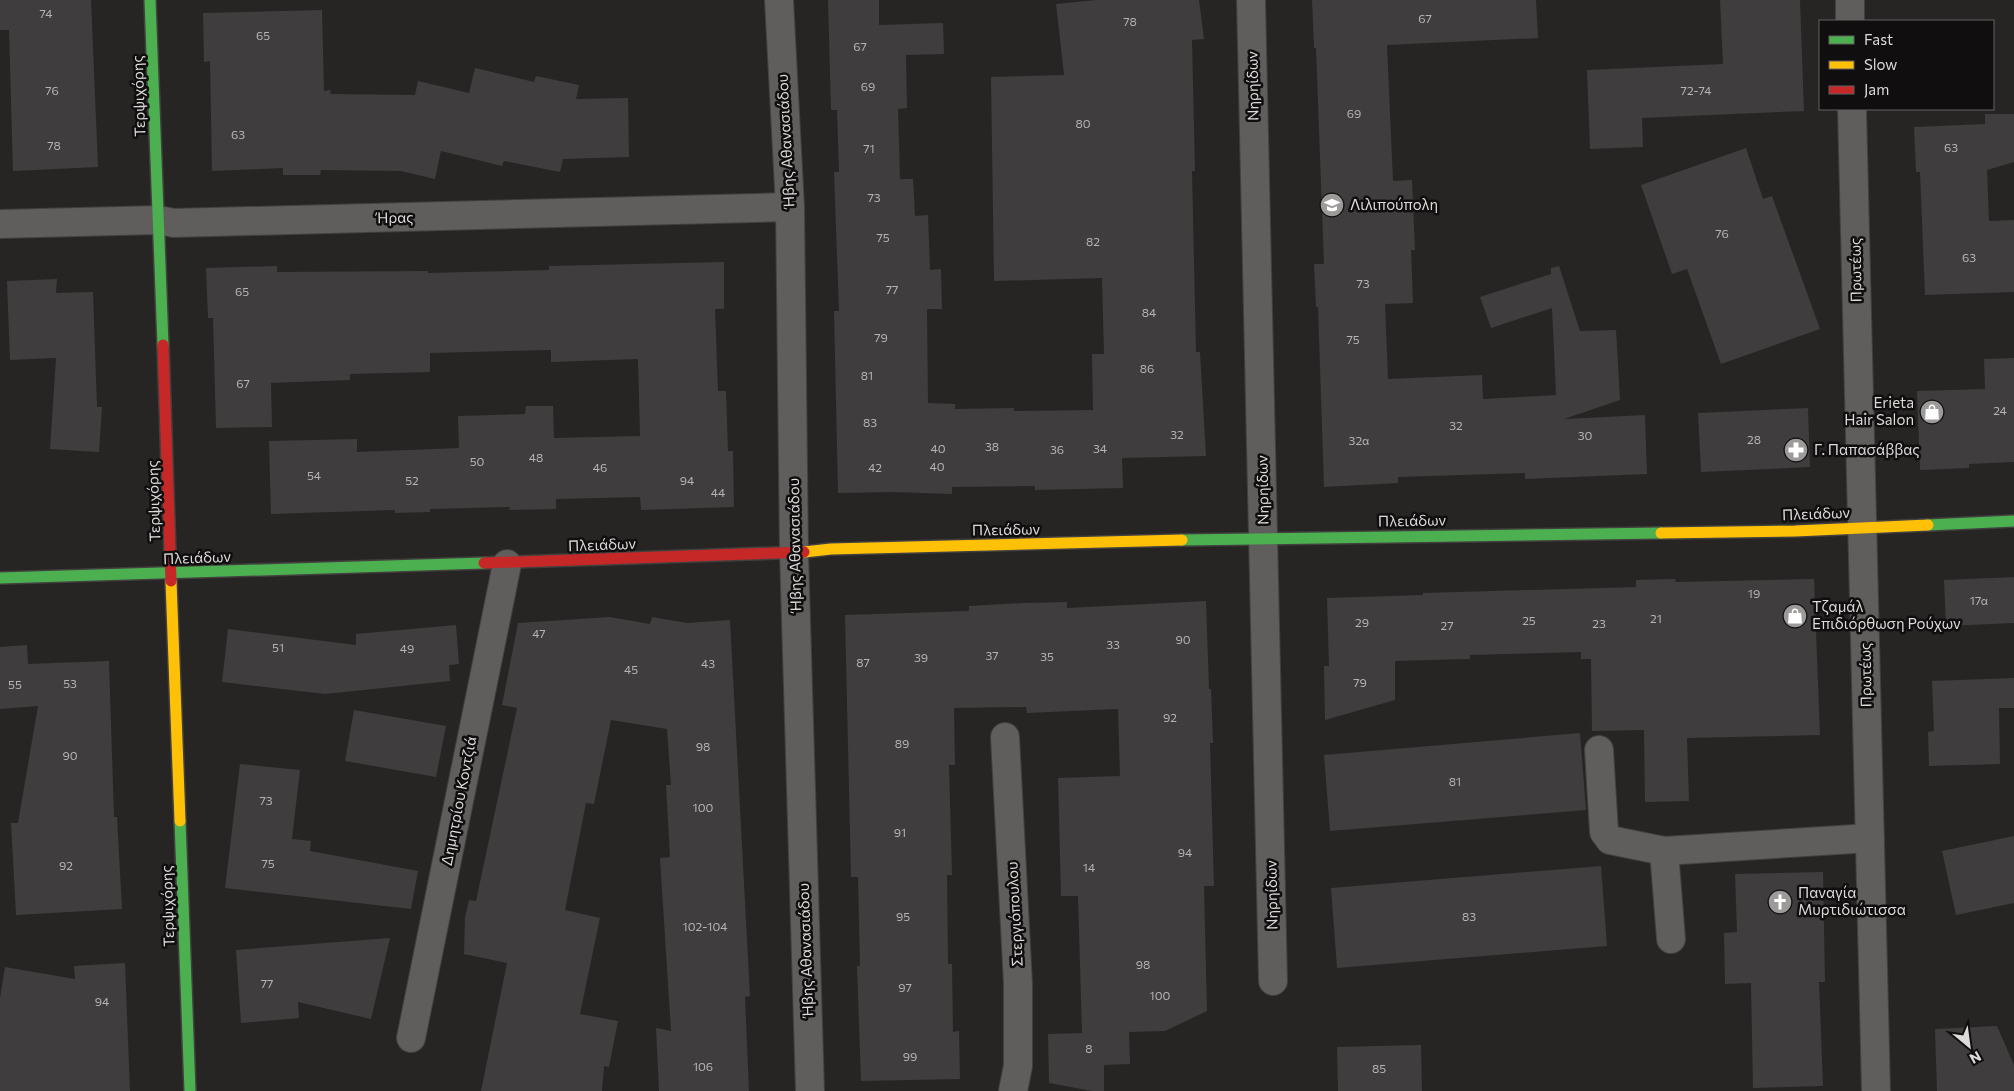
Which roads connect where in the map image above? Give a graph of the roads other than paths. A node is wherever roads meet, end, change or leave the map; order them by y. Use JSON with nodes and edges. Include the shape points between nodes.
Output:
{"nodes":[{"id":1,"x":150,"y":0,"type":"edge"},
{"id":2,"x":779,"y":0,"type":"edge"},
{"id":3,"x":1251,"y":0,"type":"edge"},
{"id":4,"x":1850,"y":0,"type":"edge"},
{"id":5,"x":1850,"y":20,"type":"edge"},
{"id":6,"x":1852,"y":110,"type":"edge"},
{"id":7,"x":790,"y":206,"type":"junction"},
{"id":8,"x":158,"y":220,"type":"junction"},
{"id":9,"x":0,"y":224,"type":"edge"},
{"id":10,"x":2014,"y":522,"type":"edge"},
{"id":11,"x":1861,"y":527,"type":"junction"},
{"id":12,"x":1264,"y":538,"type":"junction"},
{"id":13,"x":794,"y":553,"type":"junction"},
{"id":14,"x":507,"y":564,"type":"junction"},
{"id":15,"x":171,"y":574,"type":"junction"},
{"id":16,"x":0,"y":578,"type":"edge"},
{"id":17,"x":1005,"y":736,"type":"dead end"},
{"id":18,"x":1599,"y":750,"type":"dead end"},
{"id":19,"x":1870,"y":838,"type":"junction"},
{"id":20,"x":1664,"y":851,"type":"junction"},
{"id":21,"x":1671,"y":939,"type":"dead end"},
{"id":22,"x":1273,"y":981,"type":"dead end"},
{"id":23,"x":411,"y":1038,"type":"dead end"},
{"id":24,"x":190,"y":1091,"type":"edge"},
{"id":25,"x":810,"y":1091,"type":"edge"},
{"id":26,"x":1013,"y":1091,"type":"edge"},
{"id":27,"x":1876,"y":1091,"type":"edge"}],
"edges":[{"from":1,"to":8,"type":"street","name":"Τερψιχόρης"},
{"from":2,"to":7,"type":"street","name":"Ήβης Αθανασιάδου"},
{"from":3,"to":12,"type":"street","name":"Νηρηίδων"},
{"from":4,"to":5,"type":"street"},
{"from":6,"to":11,"type":"street","name":"Πρωτέως"},
{"from":7,"to":8,"type":"street","name":"Ήρας","via":[[174,223]]},
{"from":7,"to":13,"type":"street","name":"Ήβης Αθανασιάδου"},
{"from":8,"to":9,"type":"street","name":"Ήρας"},
{"from":8,"to":15,"type":"street","name":"Τερψιχόρης"},
{"from":10,"to":11,"type":"street","name":"Πλειάδων"},
{"from":11,"to":12,"type":"street","name":"Πλειάδων","via":[[1795,531]]},
{"from":11,"to":19,"type":"street","name":"Πρωτέως"},
{"from":12,"to":13,"type":"street","name":"Πλειάδων","via":[[831,549]]},
{"from":12,"to":22,"type":"street","name":"Νηρηίδων"},
{"from":13,"to":14,"type":"street","name":"Πλειάδων"},
{"from":13,"to":25,"type":"street","name":"Ήβης Αθανασιάδου"},
{"from":14,"to":15,"type":"street","name":"Πλειάδων"},
{"from":14,"to":23,"type":"street","name":"Δημητρίου Κοντζιά"},
{"from":15,"to":16,"type":"street","name":"Πλειάδων"},
{"from":15,"to":24,"type":"street","name":"Τερψιχόρης"},
{"from":17,"to":26,"type":"street","name":"Στεργιόπουλου","via":[[1018,984],[1018,1066]]},
{"from":18,"to":20,"type":"street","via":[[1604,832],[1610,840]]},
{"from":19,"to":20,"type":"street"},
{"from":19,"to":27,"type":"street","name":"Πρωτέως"},
{"from":20,"to":21,"type":"street"}]}
